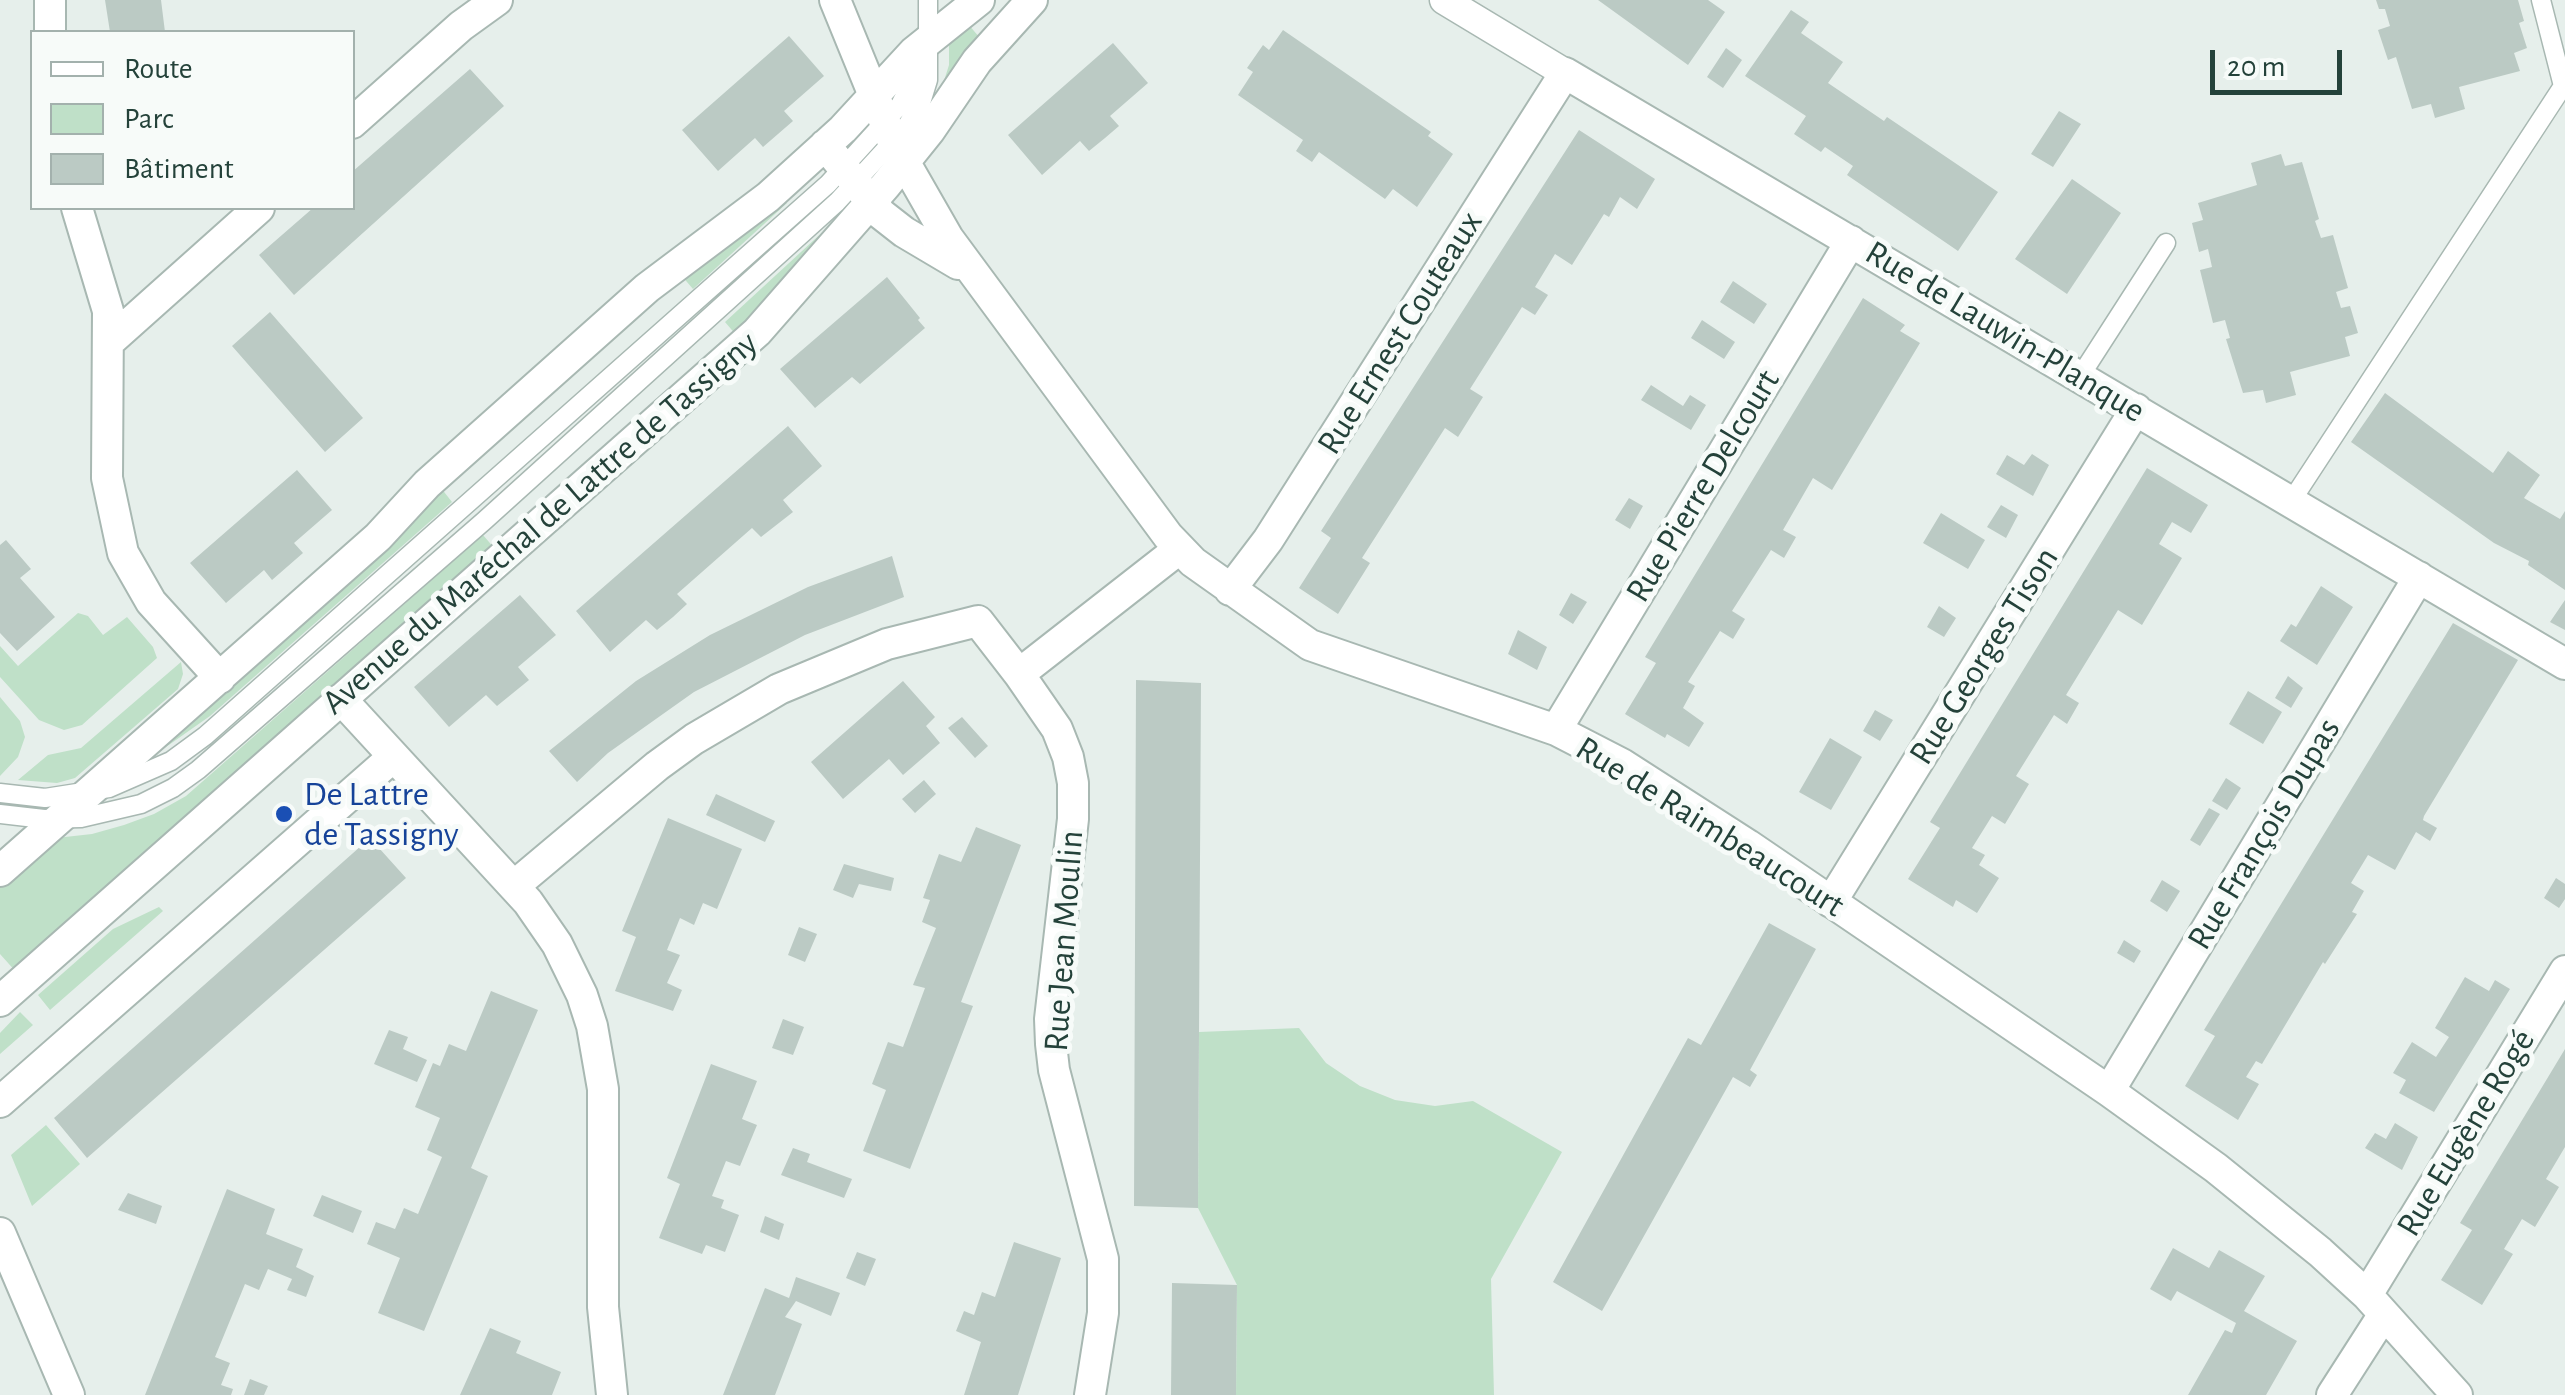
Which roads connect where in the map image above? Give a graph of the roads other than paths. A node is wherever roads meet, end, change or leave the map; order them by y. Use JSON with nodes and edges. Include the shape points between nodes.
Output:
{"nodes":[{"id":1,"x":50,"y":0,"type":"edge"},
{"id":2,"x":497,"y":0,"type":"edge"},
{"id":3,"x":980,"y":0,"type":"edge"},
{"id":4,"x":1032,"y":0,"type":"edge"},
{"id":5,"x":1444,"y":0,"type":"edge"},
{"id":6,"x":2541,"y":0,"type":"edge"},
{"id":7,"x":928,"y":2,"type":"edge"},
{"id":8,"x":832,"y":4,"type":"edge"},
{"id":9,"x":50,"y":30,"type":"edge"},
{"id":10,"x":929,"y":40,"type":"junction"},
{"id":11,"x":1565,"y":73,"type":"junction"},
{"id":12,"x":875,"y":93,"type":"junction"},
{"id":13,"x":355,"y":121,"type":"edge"},
{"id":14,"x":894,"y":142,"type":"junction"},
{"id":15,"x":848,"y":175,"type":"junction"},
{"id":16,"x":78,"y":210,"type":"edge"},
{"id":17,"x":256,"y":210,"type":"edge"},
{"id":18,"x":1851,"y":241,"type":"junction"},
{"id":19,"x":2166,"y":243,"type":"dead end"},
{"id":20,"x":976,"y":280,"type":"junction"},
{"id":21,"x":110,"y":340,"type":"junction"},
{"id":22,"x":2080,"y":375,"type":"junction"},
{"id":23,"x":2136,"y":410,"type":"junction"},
{"id":24,"x":2292,"y":500,"type":"junction"},
{"id":25,"x":1179,"y":549,"type":"junction"},
{"id":26,"x":2419,"y":577,"type":"junction"},
{"id":27,"x":1230,"y":590,"type":"junction"},
{"id":28,"x":2565,"y":664,"type":"edge"},
{"id":29,"x":1019,"y":674,"type":"junction"},
{"id":30,"x":220,"y":678,"type":"junction"},
{"id":31,"x":341,"y":699,"type":"junction"},
{"id":32,"x":1556,"y":730,"type":"junction"},
{"id":33,"x":393,"y":758,"type":"junction"},
{"id":34,"x":0,"y":793,"type":"edge"},
{"id":35,"x":89,"y":793,"type":"junction"},
{"id":36,"x":0,"y":814,"type":"edge"},
{"id":37,"x":60,"y":819,"type":"junction"},
{"id":38,"x":0,"y":872,"type":"edge"},
{"id":39,"x":514,"y":886,"type":"junction"},
{"id":40,"x":1831,"y":902,"type":"junction"},
{"id":41,"x":2565,"y":971,"type":"edge"},
{"id":42,"x":0,"y":1001,"type":"edge"},
{"id":43,"x":2110,"y":1091,"type":"junction"},
{"id":44,"x":0,"y":1102,"type":"edge"},
{"id":45,"x":0,"y":1234,"type":"edge"},
{"id":46,"x":2376,"y":1304,"type":"junction"},
{"id":47,"x":68,"y":1395,"type":"edge"},
{"id":48,"x":612,"y":1395,"type":"edge"},
{"id":49,"x":1090,"y":1395,"type":"edge"},
{"id":50,"x":2332,"y":1395,"type":"edge"},
{"id":51,"x":2458,"y":1395,"type":"edge"}],
"edges":[{"from":1,"to":9,"type":"street"},
{"from":2,"to":13,"type":"street"},
{"from":3,"to":10,"type":"street","name":"Avenue du Maréchal de Lattre de Tassigny"},
{"from":4,"to":14,"type":"street","name":"Avenue du Maréchal de Lattre de Tassigny","via":[[961,82]]},
{"from":5,"to":11,"type":"street","name":"Rue de Lauwin-Planque"},
{"from":6,"to":24,"type":"lane","via":[[2563,86]]},
{"from":7,"to":10,"type":"lane"},
{"from":8,"to":12,"type":"street","name":"Rue de Raimbeaucourt"},
{"from":10,"to":12,"type":"street","name":"Avenue du Maréchal de Lattre de Tassigny"},
{"from":10,"to":14,"type":"lane","via":[[926,92]]},
{"from":11,"to":18,"type":"street","name":"Rue de Lauwin-Planque"},
{"from":11,"to":27,"type":"street","name":"Rue Ernest Couteaux"},
{"from":12,"to":14,"type":"street","name":"Rue de Raimbeaucourt"},
{"from":12,"to":15,"type":"street","name":"Avenue du Maréchal de Lattre de Tassigny"},
{"from":14,"to":15,"type":"street","name":"Avenue du Maréchal de Lattre de Tassigny"},
{"from":14,"to":15,"type":"lane"},
{"from":14,"to":20,"type":"street","name":"Rue de Raimbeaucourt"},
{"from":15,"to":20,"type":"street","name":"Rue de Raimbeaucourt","via":[[904,232]]},
{"from":15,"to":30,"type":"street","name":"Avenue du Maréchal de Lattre de Tassigny","via":[[752,210],[690,253],[427,484],[378,537]]},
{"from":15,"to":31,"type":"street","name":"Avenue du Maréchal de Lattre de Tassigny","via":[[776,313]]},
{"from":15,"to":35,"type":"lane","via":[[206,736],[160,767]]},
{"from":15,"to":37,"type":"lane","via":[[624,397],[198,770],[141,804]]},
{"from":16,"to":21,"type":"street","via":[[104,289]]},
{"from":17,"to":21,"type":"street"},
{"from":18,"to":22,"type":"street","name":"Rue de Lauwin-Planque"},
{"from":18,"to":32,"type":"street","name":"Rue Pierre Delcourt"},
{"from":19,"to":22,"type":"lane"},
{"from":20,"to":25,"type":"street","name":"Rue de Raimbeaucourt"},
{"from":21,"to":30,"type":"street","via":[[107,478],[123,553],[151,602]]},
{"from":22,"to":23,"type":"street","name":"Rue de Lauwin-Planque"},
{"from":23,"to":24,"type":"street","name":"Rue de Lauwin-Planque"},
{"from":23,"to":40,"type":"street","name":"Rue Georges Tison"},
{"from":24,"to":26,"type":"street","name":"Rue de Lauwin-Planque"},
{"from":25,"to":27,"type":"street","name":"Rue de Raimbeaucourt"},
{"from":25,"to":29,"type":"street"},
{"from":26,"to":28,"type":"street","name":"Rue de Lauwin-Planque"},
{"from":26,"to":43,"type":"street","name":"Rue François Dupas"},
{"from":27,"to":32,"type":"street","name":"Rue de Raimbeaucourt","via":[[1310,645]]},
{"from":29,"to":39,"type":"street","name":"Rue Jean Moulin","via":[[978,621],[886,644],[827,668],[694,739]]},
{"from":29,"to":49,"type":"street","name":"Rue Jean Moulin","via":[[1056,728],[1073,783],[1050,1019],[1054,1070],[1103,1258],[1104,1313]]},
{"from":30,"to":35,"type":"street","name":"Avenue du Maréchal de Lattre de Tassigny"},
{"from":31,"to":33,"type":"street"},
{"from":31,"to":42,"type":"street","name":"Avenue du Maréchal de Lattre de Tassigny"},
{"from":32,"to":40,"type":"street","name":"Rue de Raimbeaucourt","via":[[1622,764]]},
{"from":33,"to":39,"type":"street"},
{"from":33,"to":44,"type":"street"},
{"from":34,"to":35,"type":"lane"},
{"from":35,"to":37,"type":"street","name":"Avenue du Maréchal de Lattre de Tassigny"},
{"from":36,"to":37,"type":"lane"},
{"from":37,"to":38,"type":"street","name":"Avenue du Maréchal de Lattre de Tassigny"},
{"from":39,"to":48,"type":"street","via":[[558,944],[596,1042],[603,1089],[603,1307]]},
{"from":40,"to":43,"type":"street","name":"Rue de Raimbeaucourt"},
{"from":41,"to":46,"type":"street","name":"Rue Eugène Rogé"},
{"from":43,"to":46,"type":"street","name":"Rue de Raimbeaucourt","via":[[2256,1199]]},
{"from":45,"to":47,"type":"street"},
{"from":46,"to":50,"type":"street","name":"Rue Eugène Rogé"},
{"from":46,"to":51,"type":"street","name":"Rue de Raimbeaucourt"}]}
